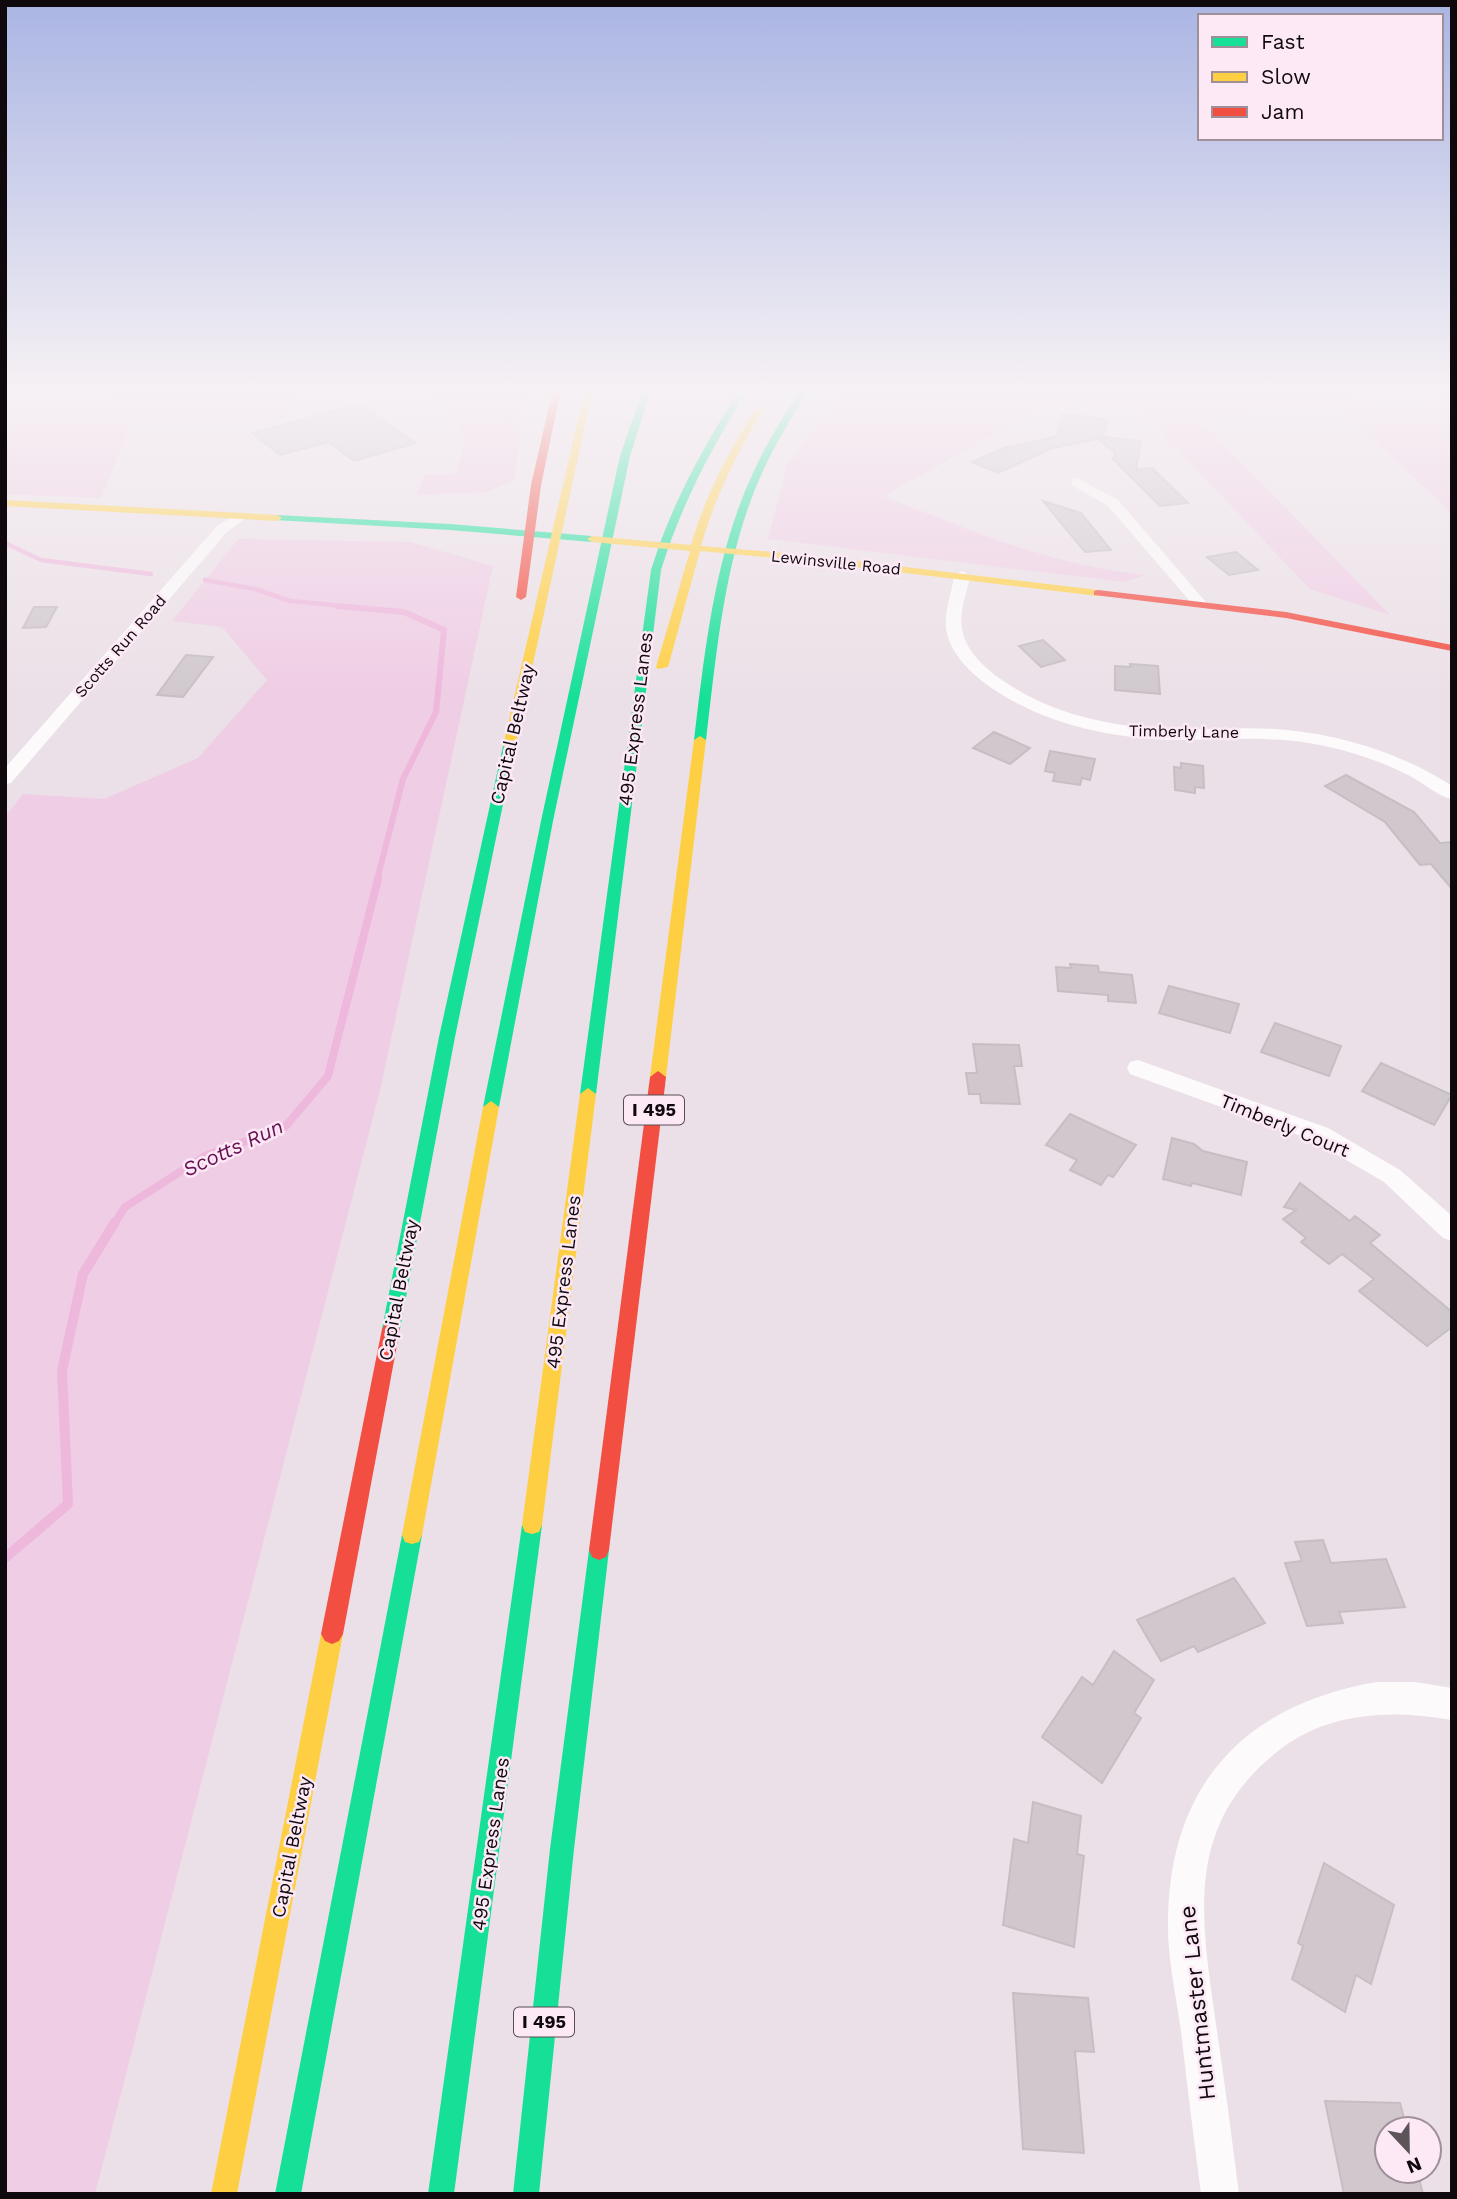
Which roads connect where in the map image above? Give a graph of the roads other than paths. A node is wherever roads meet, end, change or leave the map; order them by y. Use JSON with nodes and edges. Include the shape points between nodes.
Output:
{"nodes":[{"id":1,"x":535,"y":492,"type":"edge"},
{"id":2,"x":566,"y":492,"type":"edge"},
{"id":3,"x":617,"y":492,"type":"edge"},
{"id":4,"x":683,"y":492,"type":"edge"},
{"id":5,"x":714,"y":492,"type":"edge"},
{"id":6,"x":746,"y":492,"type":"edge"},
{"id":7,"x":1093,"y":492,"type":"edge"},
{"id":8,"x":5,"y":503,"type":"edge"},
{"id":9,"x":238,"y":517,"type":"junction"},
{"id":10,"x":962,"y":576,"type":"junction"},
{"id":11,"x":1199,"y":604,"type":"junction"},
{"id":12,"x":1452,"y":648,"type":"edge"},
{"id":13,"x":5,"y":779,"type":"edge"},
{"id":14,"x":1452,"y":794,"type":"edge"},
{"id":15,"x":625,"y":797,"type":"junction"},
{"id":16,"x":496,"y":803,"type":"junction"},
{"id":17,"x":1138,"y":1068,"type":"dead end"},
{"id":18,"x":1452,"y":1231,"type":"edge"},
{"id":19,"x":1452,"y":1704,"type":"edge"},
{"id":20,"x":224,"y":2194,"type":"edge"},
{"id":21,"x":288,"y":2194,"type":"edge"},
{"id":22,"x":441,"y":2194,"type":"edge"},
{"id":23,"x":526,"y":2194,"type":"edge"},
{"id":24,"x":1220,"y":2194,"type":"edge"}],
"edges":[{"from":1,"to":16,"type":"main road"},
{"from":2,"to":16,"type":"main road","name":"Capital Beltway"},
{"from":3,"to":21,"type":"main road","via":[[475,1185]]},
{"from":4,"to":15,"type":"main road","name":"495 Express Lanes","via":[[666,531],[650,610]]},
{"from":5,"to":15,"type":"main road"},
{"from":6,"to":23,"type":"main road","number":"I 495","via":[[724,567],[716,614],[562,1849]]},
{"from":7,"to":11,"type":"street","via":[[1113,503]]},
{"from":8,"to":9,"type":"main road","name":"Lewinsville Road"},
{"from":9,"to":10,"type":"main road","name":"Lewinsville Road","via":[[450,527]]},
{"from":9,"to":13,"type":"street","name":"Scotts Run Road","via":[[179,577]]},
{"from":10,"to":11,"type":"main road","name":"Lewinsville Road"},
{"from":10,"to":14,"type":"street","name":"Timberly Lane","via":[[953,626],[965,655],[996,684],[1042,709],[1128,731],[1258,733],[1322,741],[1387,760]]},
{"from":11,"to":12,"type":"main road","name":"Lewinsville Road","via":[[1331,623]]},
{"from":15,"to":22,"type":"main road","name":"495 Express Lanes"},
{"from":16,"to":20,"type":"main road","name":"Capital Beltway"},
{"from":17,"to":18,"type":"street","name":"Timberly Court","via":[[1320,1134],[1392,1176]]},
{"from":19,"to":24,"type":"street","name":"Huntmaster Lane","via":[[1388,1696],[1346,1701],[1304,1715],[1256,1745],[1226,1777],[1203,1820],[1187,1877],[1185,1922]]}]}
